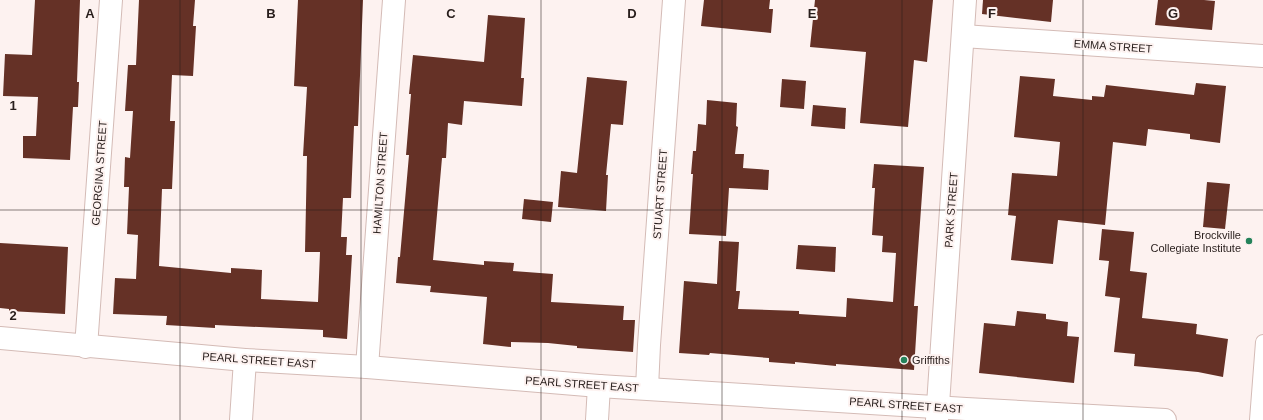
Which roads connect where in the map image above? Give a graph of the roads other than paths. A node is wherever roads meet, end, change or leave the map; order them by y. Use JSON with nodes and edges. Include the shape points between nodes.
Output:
{"nodes":[{"id":1,"x":111,"y":0,"type":"edge"},
{"id":2,"x":394,"y":0,"type":"edge"},
{"id":3,"x":674,"y":0,"type":"edge"},
{"id":4,"x":965,"y":0,"type":"edge"},
{"id":5,"x":963,"y":36,"type":"junction"},
{"id":6,"x":1263,"y":56,"type":"edge"},
{"id":7,"x":0,"y":338,"type":"edge"},
{"id":8,"x":1263,"y":342,"type":"edge"},
{"id":9,"x":86,"y":347,"type":"junction"},
{"id":10,"x":245,"y":360,"type":"junction"},
{"id":11,"x":367,"y":367,"type":"junction"},
{"id":12,"x":599,"y":386,"type":"junction"},
{"id":13,"x":647,"y":388,"type":"junction"},
{"id":14,"x":938,"y":414,"type":"edge"},
{"id":15,"x":241,"y":420,"type":"edge"},
{"id":16,"x":597,"y":420,"type":"edge"},
{"id":17,"x":1165,"y":420,"type":"edge"},
{"id":18,"x":1257,"y":420,"type":"edge"}],
"edges":[{"from":1,"to":9,"type":"street","name":"GEORGINA STREET"},
{"from":2,"to":11,"type":"street","name":"HAMILTON STREET"},
{"from":3,"to":13,"type":"street","name":"STUART STREET"},
{"from":4,"to":5,"type":"street","name":"PARK STREET"},
{"from":5,"to":6,"type":"street","name":"EMMA STREET"},
{"from":5,"to":14,"type":"street","name":"PARK STREET"},
{"from":7,"to":9,"type":"street","name":"PEARL STREET EAST"},
{"from":8,"to":18,"type":"lane"},
{"from":9,"to":10,"type":"street","name":"PEARL STREET EAST"},
{"from":10,"to":11,"type":"street","name":"PEARL STREET EAST"},
{"from":10,"to":15,"type":"street"},
{"from":11,"to":12,"type":"street","name":"PEARL STREET EAST"},
{"from":12,"to":13,"type":"street","name":"PEARL STREET EAST"},
{"from":12,"to":16,"type":"street"},
{"from":13,"to":14,"type":"street","name":"PEARL STREET EAST"},
{"from":14,"to":17,"type":"street","name":"PEARL STREET EAST"}]}
